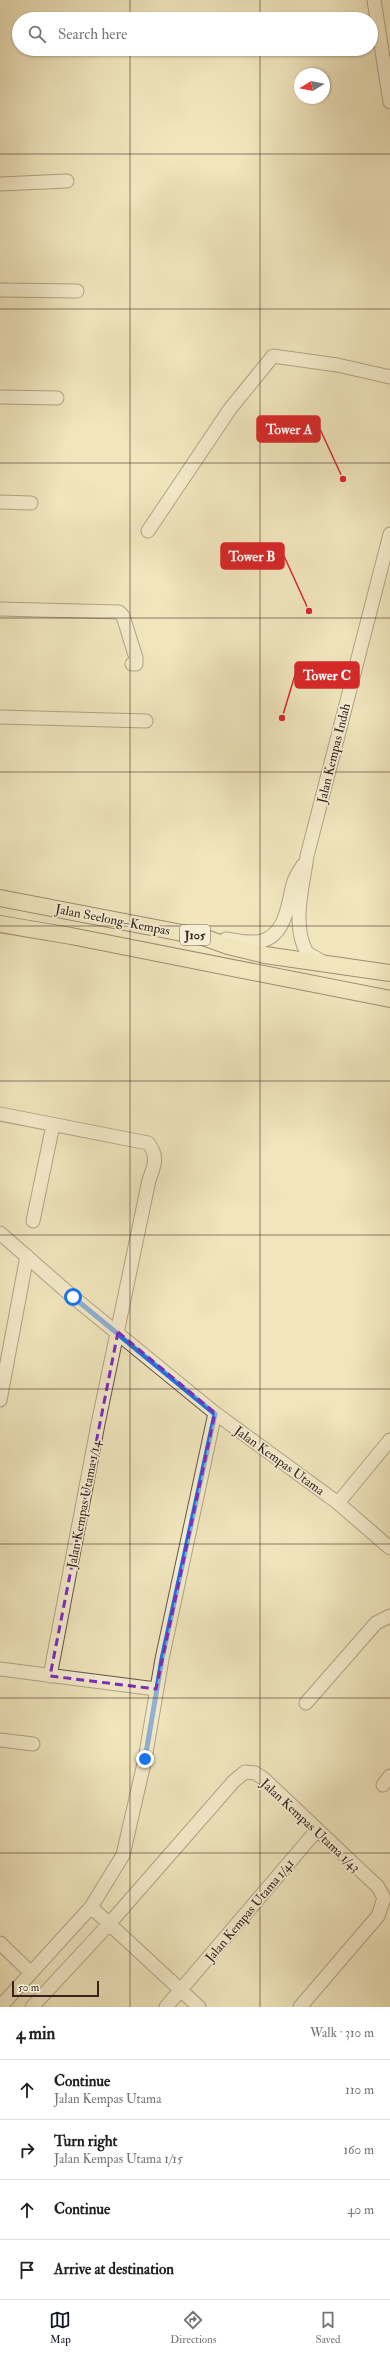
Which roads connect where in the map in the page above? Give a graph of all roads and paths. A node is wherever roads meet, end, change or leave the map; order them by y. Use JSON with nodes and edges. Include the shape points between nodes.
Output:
{"nodes":[{"id":1,"x":374,"y":0,"type":"edge"},
{"id":2,"x":376,"y":12,"type":"edge"},
{"id":3,"x":378,"y":26,"type":"edge"},
{"id":4,"x":390,"y":102,"type":"edge"},
{"id":5,"x":67,"y":182,"type":"dead end"},
{"id":6,"x":0,"y":184,"type":"edge"},
{"id":7,"x":0,"y":290,"type":"edge"},
{"id":8,"x":77,"y":291,"type":"dead end"},
{"id":9,"x":390,"y":377,"type":"edge"},
{"id":10,"x":0,"y":397,"type":"edge"},
{"id":11,"x":57,"y":398,"type":"dead end"},
{"id":12,"x":0,"y":502,"type":"edge"},
{"id":13,"x":31,"y":502,"type":"dead end"},
{"id":14,"x":148,"y":531,"type":"dead end"},
{"id":15,"x":390,"y":534,"type":"edge"},
{"id":16,"x":0,"y":609,"type":"edge"},
{"id":17,"x":132,"y":664,"type":"dead end"},
{"id":18,"x":0,"y":717,"type":"edge"},
{"id":19,"x":146,"y":721,"type":"dead end"},
{"id":20,"x":307,"y":856,"type":"junction"},
{"id":21,"x":0,"y":898,"type":"edge"},
{"id":22,"x":0,"y":924,"type":"edge"},
{"id":23,"x":0,"y":934,"type":"edge"},
{"id":24,"x":71,"y":936,"type":"junction"},
{"id":25,"x":203,"y":937,"type":"junction"},
{"id":26,"x":334,"y":966,"type":"junction"},
{"id":27,"x":390,"y":973,"type":"edge"},
{"id":28,"x":390,"y":999,"type":"edge"},
{"id":29,"x":0,"y":1114,"type":"edge"},
{"id":30,"x":53,"y":1125,"type":"junction"},
{"id":31,"x":33,"y":1221,"type":"dead end"},
{"id":32,"x":0,"y":1233,"type":"edge"},
{"id":33,"x":26,"y":1256,"type":"junction"},
{"id":34,"x":118,"y":1332,"type":"junction"},
{"id":35,"x":0,"y":1400,"type":"edge"},
{"id":36,"x":215,"y":1414,"type":"junction"},
{"id":37,"x":390,"y":1440,"type":"edge"},
{"id":38,"x":338,"y":1503,"type":"junction"},
{"id":39,"x":390,"y":1548,"type":"edge"},
{"id":40,"x":390,"y":1616,"type":"edge"},
{"id":41,"x":0,"y":1669,"type":"edge"},
{"id":42,"x":50,"y":1676,"type":"junction"},
{"id":43,"x":156,"y":1689,"type":"junction"},
{"id":44,"x":306,"y":1703,"type":"dead end"},
{"id":45,"x":0,"y":1740,"type":"edge"},
{"id":46,"x":33,"y":1744,"type":"dead end"},
{"id":47,"x":317,"y":1830,"type":"junction"},
{"id":48,"x":90,"y":1908,"type":"junction"},
{"id":49,"x":109,"y":1924,"type":"junction"},
{"id":50,"x":0,"y":1943,"type":"edge"},
{"id":51,"x":31,"y":1973,"type":"junction"},
{"id":52,"x":181,"y":1990,"type":"junction"},
{"id":53,"x":0,"y":2007,"type":"edge"},
{"id":54,"x":32,"y":2007,"type":"edge"},
{"id":55,"x":166,"y":2007,"type":"edge"},
{"id":56,"x":199,"y":2007,"type":"edge"},
{"id":57,"x":300,"y":2007,"type":"edge"}],
"edges":[{"from":1,"to":2,"type":"street"},
{"from":3,"to":4,"type":"street"},
{"from":5,"to":6,"type":"street"},
{"from":7,"to":8,"type":"street"},
{"from":9,"to":14,"type":"street","via":[[336,365],[273,356],[230,409]]},
{"from":10,"to":11,"type":"street"},
{"from":12,"to":13,"type":"street"},
{"from":15,"to":20,"type":"street","name":"Jalan Kempas Indah"},
{"from":16,"to":17,"type":"street","via":[[119,612],[123,616],[136,658],[136,664]]},
{"from":18,"to":19,"type":"street"},
{"from":20,"to":25,"type":"street","via":[[294,882],[284,918],[270,938],[248,942]]},
{"from":20,"to":26,"type":"street","via":[[300,916],[302,941],[311,957]]},
{"from":21,"to":25,"type":"main road","name":"Jalan Seelong–Kempas","number":"J105"},
{"from":22,"to":24,"type":"main road","name":"Jalan Seelong–Kempas","number":"J105"},
{"from":23,"to":24,"type":"main road"},
{"from":24,"to":28,"type":"main road","name":"Jalan Seelong–Kempas","number":"J105"},
{"from":25,"to":26,"type":"main road","name":"Jalan Seelong–Kempas","number":"J105","via":[[265,955]]},
{"from":26,"to":27,"type":"main road","name":"Jalan Seelong–Kempas","number":"J105"},
{"from":29,"to":30,"type":"street","name":"Jalan Kempas Utama 1/14"},
{"from":30,"to":31,"type":"street"},
{"from":30,"to":34,"type":"street","name":"Jalan Kempas Utama 1/14","via":[[148,1144],[153,1149],[156,1161],[149,1180]]},
{"from":32,"to":33,"type":"street","name":"Jalan Kempas Utama"},
{"from":33,"to":34,"type":"street","name":"Jalan Kempas Utama"},
{"from":33,"to":35,"type":"street"},
{"from":34,"to":36,"type":"street","name":"Jalan Kempas Utama"},
{"from":34,"to":42,"type":"street","name":"Jalan Kempas Utama 1/14"},
{"from":36,"to":38,"type":"street","name":"Jalan Kempas Utama"},
{"from":36,"to":43,"type":"street"},
{"from":37,"to":38,"type":"street"},
{"from":38,"to":39,"type":"street","name":"Jalan Kempas Utama"},
{"from":40,"to":44,"type":"street","via":[[376,1623]]},
{"from":41,"to":42,"type":"street"},
{"from":42,"to":43,"type":"street"},
{"from":43,"to":48,"type":"street","via":[[145,1759],[122,1856]]},
{"from":45,"to":46,"type":"street"},
{"from":47,"to":49,"type":"street","name":"Jalan Kempas Utama 1/43","via":[[263,1778],[255,1773],[245,1772],[234,1781]]},
{"from":47,"to":52,"type":"street","name":"Jalan Kempas Utama 1/41"},
{"from":47,"to":57,"type":"street","name":"Jalan Kempas Utama 1/43","via":[[378,1887],[384,1898],[378,1916]]},
{"from":48,"to":49,"type":"street"},
{"from":48,"to":51,"type":"street"},
{"from":49,"to":52,"type":"street"},
{"from":49,"to":54,"type":"street"},
{"from":50,"to":51,"type":"street"},
{"from":51,"to":53,"type":"street"},
{"from":52,"to":55,"type":"street","name":"Jalan Kempas Utama 1/41"},
{"from":52,"to":56,"type":"street"}]}
